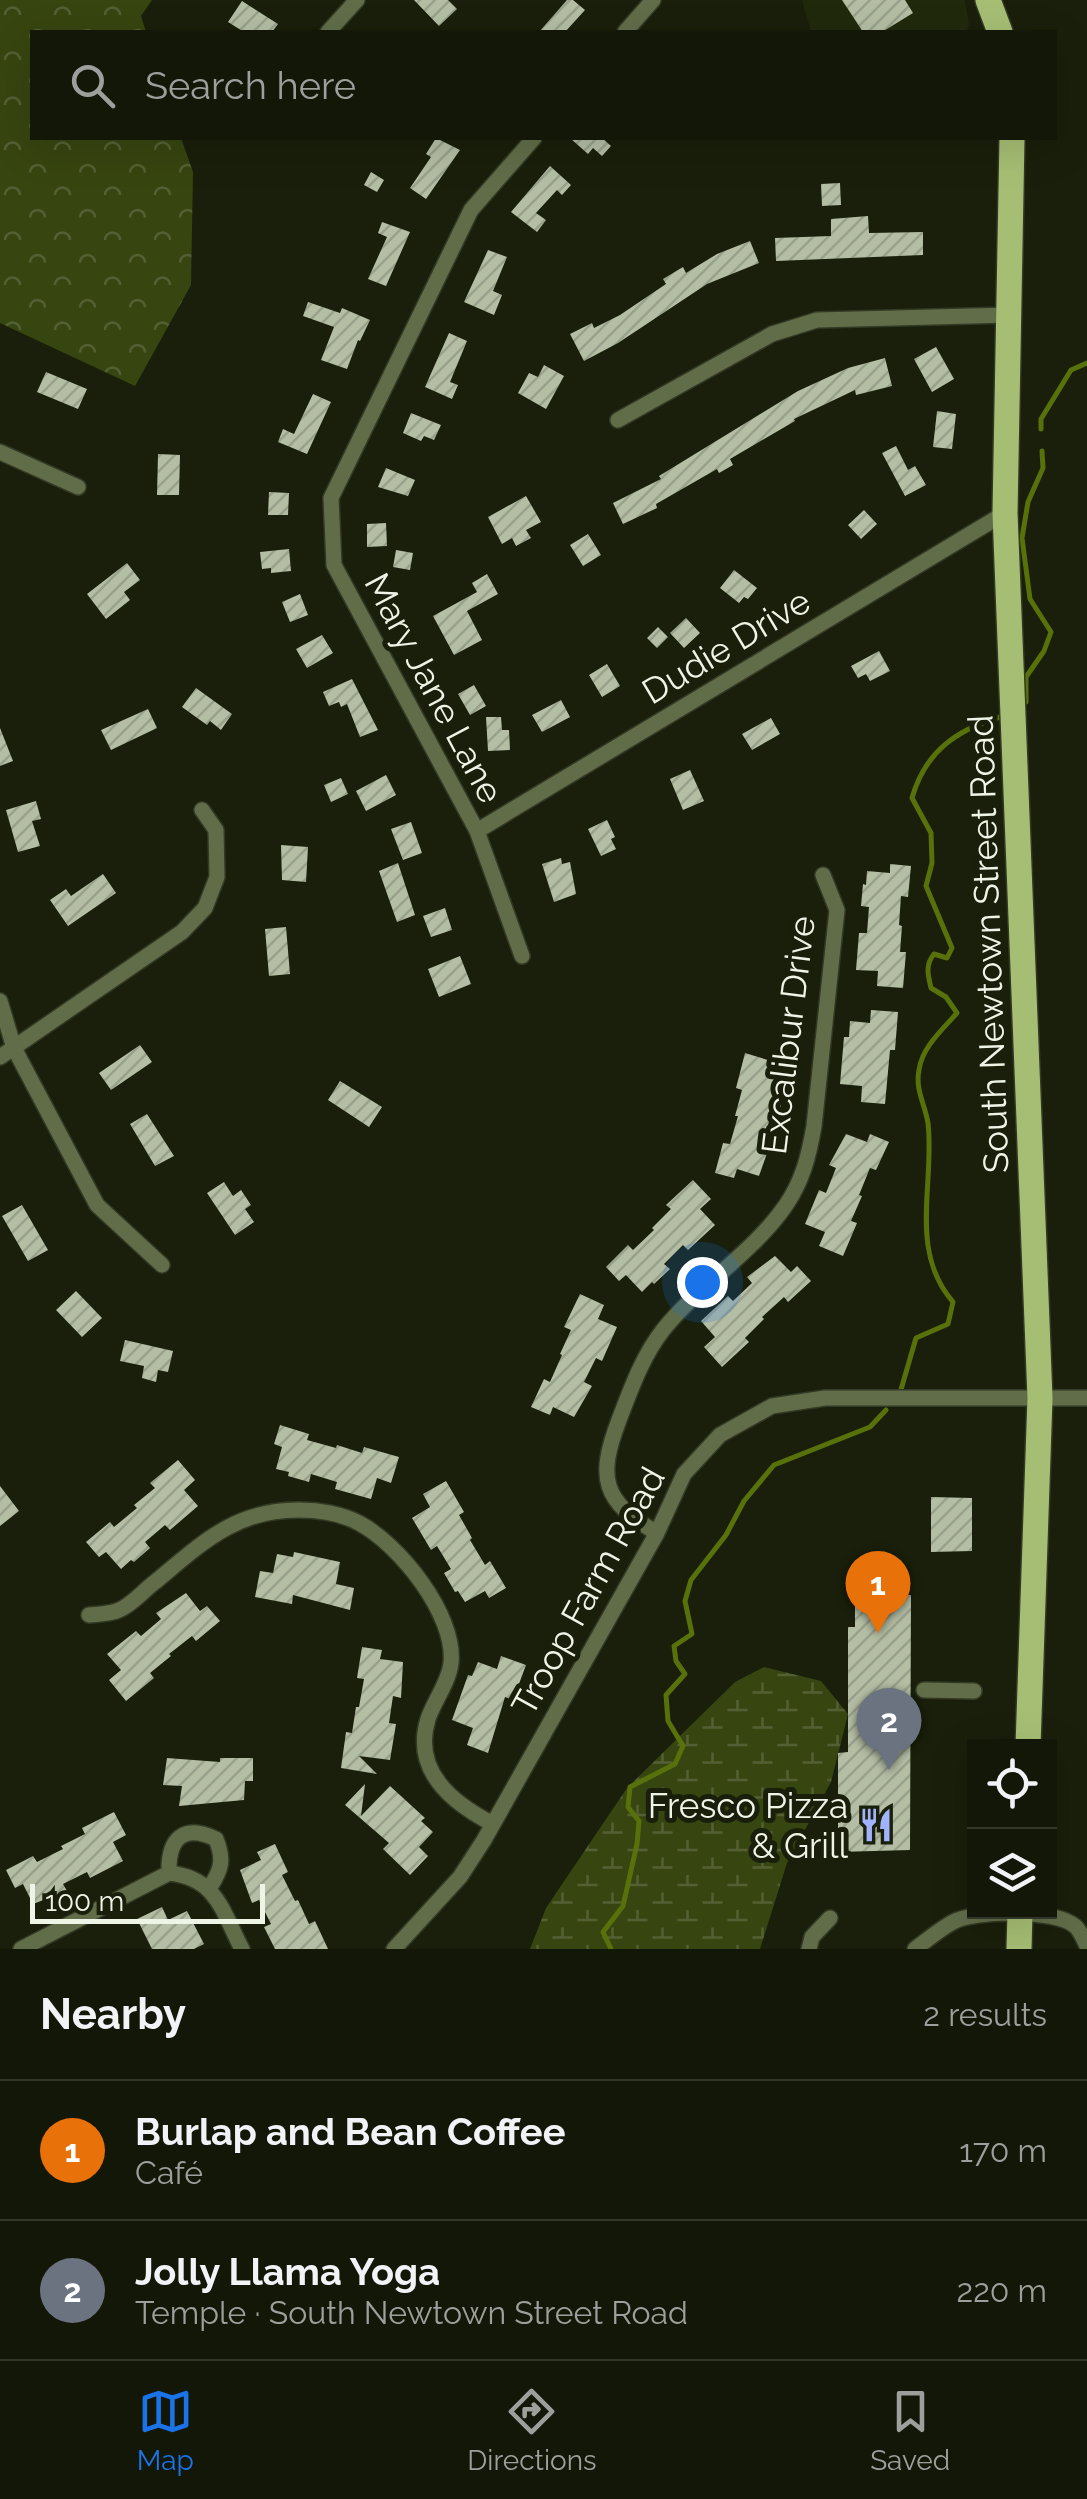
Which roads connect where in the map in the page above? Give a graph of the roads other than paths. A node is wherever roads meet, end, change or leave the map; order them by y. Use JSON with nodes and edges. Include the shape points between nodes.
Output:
{"nodes":[{"id":1,"x":357,"y":0,"type":"edge"},
{"id":2,"x":652,"y":0,"type":"edge"},
{"id":3,"x":988,"y":0,"type":"edge"},
{"id":4,"x":330,"y":30,"type":"edge"},
{"id":5,"x":626,"y":30,"type":"edge"},
{"id":6,"x":999,"y":30,"type":"edge"},
{"id":7,"x":532,"y":140,"type":"edge"},
{"id":8,"x":1012,"y":140,"type":"edge"},
{"id":9,"x":1010,"y":315,"type":"junction"},
{"id":10,"x":618,"y":420,"type":"dead end"},
{"id":11,"x":0,"y":452,"type":"edge"},
{"id":12,"x":78,"y":487,"type":"dead end"},
{"id":13,"x":1005,"y":513,"type":"junction"},
{"id":14,"x":202,"y":810,"type":"dead end"},
{"id":15,"x":478,"y":830,"type":"junction"},
{"id":16,"x":823,"y":874,"type":"dead end"},
{"id":17,"x":522,"y":956,"type":"dead end"},
{"id":18,"x":0,"y":1002,"type":"edge"},
{"id":19,"x":7,"y":1052,"type":"edge"},
{"id":20,"x":162,"y":1265,"type":"dead end"},
{"id":21,"x":1040,"y":1398,"type":"junction"},
{"id":22,"x":1087,"y":1398,"type":"edge"},
{"id":23,"x":656,"y":1532,"type":"junction"},
{"id":24,"x":89,"y":1615,"type":"dead end"},
{"id":25,"x":924,"y":1690,"type":"dead end"},
{"id":26,"x":974,"y":1691,"type":"dead end"},
{"id":27,"x":1028,"y":1739,"type":"edge"},
{"id":28,"x":493,"y":1824,"type":"junction"},
{"id":29,"x":169,"y":1873,"type":"junction"},
{"id":30,"x":210,"y":1887,"type":"junction"},
{"id":31,"x":967,"y":1917,"type":"edge"},
{"id":32,"x":830,"y":1918,"type":"dead end"},
{"id":33,"x":1020,"y":1919,"type":"edge"},
{"id":34,"x":1054,"y":1919,"type":"edge"},
{"id":35,"x":1087,"y":1946,"type":"edge"},
{"id":36,"x":21,"y":1949,"type":"edge"},
{"id":37,"x":242,"y":1949,"type":"edge"},
{"id":38,"x":394,"y":1949,"type":"edge"},
{"id":39,"x":809,"y":1949,"type":"edge"},
{"id":40,"x":915,"y":1949,"type":"edge"},
{"id":41,"x":1020,"y":1949,"type":"edge"}],
"edges":[{"from":1,"to":4,"type":"street"},
{"from":2,"to":5,"type":"street"},
{"from":3,"to":6,"type":"main road"},
{"from":7,"to":15,"type":"street","name":"Mary Jane Lane","via":[[472,210],[331,498],[334,564]]},
{"from":8,"to":9,"type":"main road","name":"South Newtown Street Road"},
{"from":9,"to":10,"type":"street","via":[[816,320],[772,334]]},
{"from":9,"to":13,"type":"main road","name":"South Newtown Street Road"},
{"from":11,"to":12,"type":"street"},
{"from":13,"to":15,"type":"street","name":"Dudie Drive"},
{"from":13,"to":21,"type":"main road","name":"South Newtown Street Road"},
{"from":14,"to":19,"type":"street","via":[[216,830],[217,877],[205,908],[182,932]]},
{"from":15,"to":17,"type":"street","name":"Mary Jane Lane"},
{"from":16,"to":23,"type":"street","name":"Excalibur Drive","via":[[837,910],[812,1140],[800,1183],[770,1227],[658,1337],[610,1446],[607,1489],[631,1518]]},
{"from":18,"to":19,"type":"street"},
{"from":19,"to":20,"type":"street","via":[[97,1205]]},
{"from":21,"to":22,"type":"street","name":"Troop Farm Road"},
{"from":21,"to":23,"type":"street","name":"Troop Farm Road","via":[[826,1398],[772,1406],[720,1435],[684,1474]]},
{"from":21,"to":27,"type":"main road","name":"South Newtown Street Road"},
{"from":23,"to":28,"type":"street","name":"Troop Farm Road"},
{"from":24,"to":28,"type":"street","via":[[119,1611],[233,1522],[276,1510],[316,1510],[357,1521],[392,1545],[441,1619],[451,1665],[424,1746],[431,1773],[455,1801]]},
{"from":25,"to":26,"type":"street"},
{"from":28,"to":38,"type":"street","name":"Troop Farm Road","via":[[460,1878]]},
{"from":29,"to":30,"type":"street"},
{"from":29,"to":30,"type":"street","via":[[174,1842],[201,1832],[216,1840],[223,1856]]},
{"from":29,"to":36,"type":"street"},
{"from":30,"to":37,"type":"street"},
{"from":31,"to":40,"type":"street"},
{"from":32,"to":39,"type":"street"},
{"from":33,"to":41,"type":"main road"},
{"from":34,"to":35,"type":"street","via":[[1075,1926]]}]}
